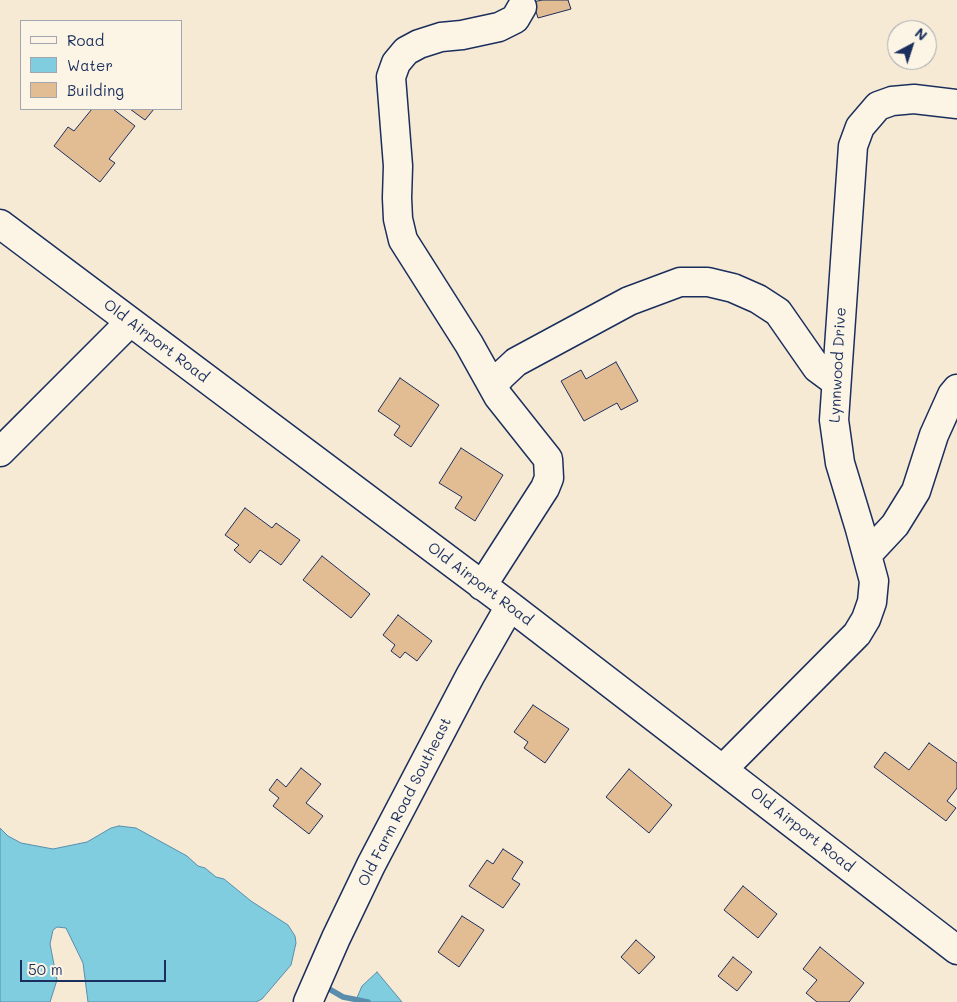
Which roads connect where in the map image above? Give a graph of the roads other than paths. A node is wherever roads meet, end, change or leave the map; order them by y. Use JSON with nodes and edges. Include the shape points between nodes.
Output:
{"nodes":[{"id":1,"x":522,"y":7,"type":"dead end"},
{"id":2,"x":957,"y":104,"type":"edge"},
{"id":3,"x":0,"y":224,"type":"edge"},
{"id":4,"x":130,"y":322,"type":"junction"},
{"id":5,"x":836,"y":382,"type":"junction"},
{"id":6,"x":493,"y":386,"type":"junction"},
{"id":7,"x":957,"y":389,"type":"edge"},
{"id":8,"x":0,"y":452,"type":"edge"},
{"id":9,"x":867,"y":555,"type":"junction"},
{"id":10,"x":482,"y":586,"type":"junction"},
{"id":11,"x":510,"y":606,"type":"junction"},
{"id":12,"x":723,"y":769,"type":"junction"},
{"id":13,"x":957,"y":950,"type":"edge"},
{"id":14,"x":308,"y":1002,"type":"edge"}],
"edges":[{"from":1,"to":6,"type":"street","via":[[515,19],[500,27],[419,44],[406,51],[396,63],[391,77],[398,166],[398,219],[403,240]]},
{"from":2,"to":5,"type":"street","name":"Lynnwood Drive","via":[[892,101],[878,106],[860,128],[853,146]]},
{"from":3,"to":4,"type":"street","name":"Old Airport Road"},
{"from":4,"to":8,"type":"street"},
{"from":4,"to":10,"type":"street","name":"Old Airport Road"},
{"from":5,"to":6,"type":"street","via":[[817,368],[778,312],[758,299],[708,282],[680,282],[630,301],[516,362]]},
{"from":5,"to":9,"type":"street","name":"Lynnwood Drive","via":[[834,420],[840,463]]},
{"from":6,"to":10,"type":"street","via":[[548,459],[550,471],[545,488]]},
{"from":7,"to":9,"type":"street","via":[[934,435],[916,491],[895,525]]},
{"from":9,"to":12,"type":"street","name":"Lynnwood Drive","via":[[874,581],[872,602],[857,634]]},
{"from":10,"to":11,"type":"street","name":"Old Airport Road"},
{"from":11,"to":12,"type":"street","name":"Old Airport Road"},
{"from":11,"to":14,"type":"street","name":"Old Farm Road Southeast","via":[[371,866]]},
{"from":12,"to":13,"type":"street","name":"Old Airport Road"}]}
